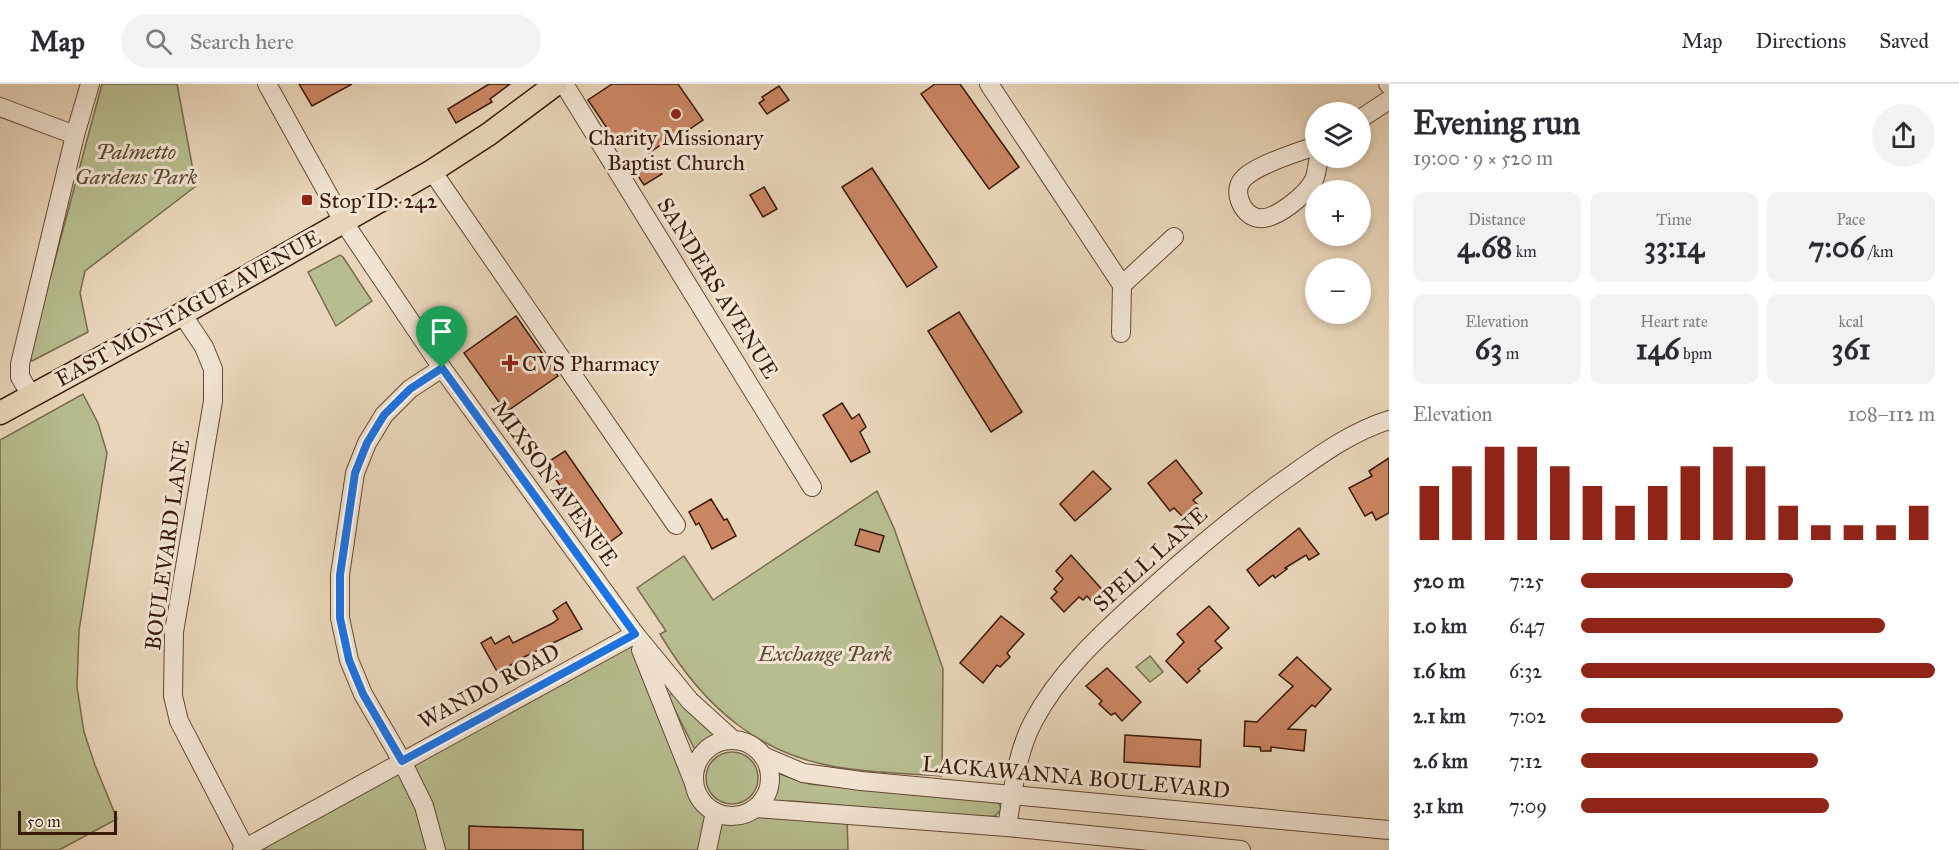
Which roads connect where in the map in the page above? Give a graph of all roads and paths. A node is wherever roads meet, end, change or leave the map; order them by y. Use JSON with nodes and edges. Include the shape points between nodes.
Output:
{"nodes":[{"id":1,"x":90,"y":84,"type":"edge"},
{"id":2,"x":267,"y":84,"type":"edge"},
{"id":3,"x":556,"y":84,"type":"edge"},
{"id":4,"x":564,"y":84,"type":"edge"},
{"id":5,"x":989,"y":84,"type":"edge"},
{"id":6,"x":1389,"y":100,"type":"edge"},
{"id":7,"x":0,"y":107,"type":"edge"},
{"id":8,"x":1371,"y":111,"type":"edge"},
{"id":9,"x":75,"y":135,"type":"junction"},
{"id":10,"x":1305,"y":150,"type":"edge"},
{"id":11,"x":1316,"y":168,"type":"edge"},
{"id":12,"x":432,"y":171,"type":"junction"},
{"id":13,"x":343,"y":221,"type":"junction"},
{"id":14,"x":1174,"y":237,"type":"dead end"},
{"id":15,"x":1122,"y":285,"type":"junction"},
{"id":16,"x":182,"y":314,"type":"junction"},
{"id":17,"x":1121,"y":333,"type":"dead end"},
{"id":18,"x":442,"y":368,"type":"junction"},
{"id":19,"x":31,"y":395,"type":"junction"},
{"id":20,"x":0,"y":413,"type":"edge"},
{"id":21,"x":1389,"y":420,"type":"edge"},
{"id":22,"x":812,"y":487,"type":"dead end"},
{"id":23,"x":676,"y":525,"type":"dead end"},
{"id":24,"x":635,"y":634,"type":"junction"},
{"id":25,"x":733,"y":740,"type":"junction"},
{"id":26,"x":763,"y":756,"type":"junction"},
{"id":27,"x":402,"y":761,"type":"junction"},
{"id":28,"x":694,"y":784,"type":"junction"},
{"id":29,"x":1013,"y":795,"type":"junction"},
{"id":30,"x":756,"y":808,"type":"junction"},
{"id":31,"x":715,"y":812,"type":"junction"},
{"id":32,"x":1007,"y":827,"type":"junction"},
{"id":33,"x":1389,"y":830,"type":"edge"},
{"id":34,"x":243,"y":849,"type":"edge"},
{"id":35,"x":436,"y":850,"type":"edge"},
{"id":36,"x":707,"y":850,"type":"edge"},
{"id":37,"x":1241,"y":850,"type":"edge"}],
"edges":[{"from":1,"to":9,"type":"street"},
{"from":2,"to":13,"type":"street","name":"MIXSON AVENUE"},
{"from":3,"to":12,"type":"main road","name":"EAST MONTAGUE AVENUE","via":[[489,135]]},
{"from":4,"to":22,"type":"street","name":"SANDERS AVENUE"},
{"from":5,"to":15,"type":"street"},
{"from":6,"to":8,"type":"street"},
{"from":7,"to":9,"type":"street"},
{"from":9,"to":19,"type":"street","via":[[20,364],[20,377]]},
{"from":10,"to":11,"type":"street","via":[[1243,178],[1238,187],[1242,206],[1248,214],[1271,217],[1305,192]]},
{"from":12,"to":13,"type":"main road","name":"EAST MONTAGUE AVENUE"},
{"from":12,"to":23,"type":"street"},
{"from":13,"to":16,"type":"main road","name":"EAST MONTAGUE AVENUE"},
{"from":13,"to":18,"type":"street","name":"MIXSON AVENUE"},
{"from":14,"to":15,"type":"street"},
{"from":15,"to":17,"type":"street"},
{"from":16,"to":19,"type":"main road","name":"EAST MONTAGUE AVENUE"},
{"from":16,"to":34,"type":"street","name":"BOULEVARD LANE","via":[[213,369],[213,401],[174,632],[173,696],[179,721]]},
{"from":18,"to":24,"type":"street","name":"MIXSON AVENUE"},
{"from":18,"to":27,"type":"street","via":[[410,389],[384,415],[367,443],[355,473],[340,575],[340,618],[349,660],[363,694]]},
{"from":19,"to":20,"type":"main road","name":"EAST MONTAGUE AVENUE"},
{"from":21,"to":29,"type":"street","name":"SPELL LANE","via":[[1342,440],[1231,519],[1100,636],[1068,671],[1031,725],[1023,744]]},
{"from":24,"to":25,"type":"street","via":[[690,701]]},
{"from":24,"to":27,"type":"street","name":"WANDO ROAD"},
{"from":24,"to":28,"type":"street"},
{"from":25,"to":26,"type":"street","via":[[744,742]]},
{"from":25,"to":28,"type":"street","via":[[722,741],[704,753],[697,763]]},
{"from":26,"to":29,"type":"street","name":"LACKAWANNA BOULEVARD","via":[[803,773]]},
{"from":26,"to":30,"type":"street","via":[[770,777],[769,789]]},
{"from":27,"to":34,"type":"street","name":"WANDO ROAD"},
{"from":27,"to":35,"type":"street","via":[[424,806]]},
{"from":28,"to":31,"type":"street","via":[[698,796]]},
{"from":29,"to":32,"type":"street","name":"SPELL LANE"},
{"from":29,"to":33,"type":"street","name":"LACKAWANNA BOULEVARD"},
{"from":30,"to":31,"type":"street","via":[[736,816]]},
{"from":30,"to":32,"type":"street"},
{"from":31,"to":36,"type":"street"},
{"from":32,"to":37,"type":"street"}]}
